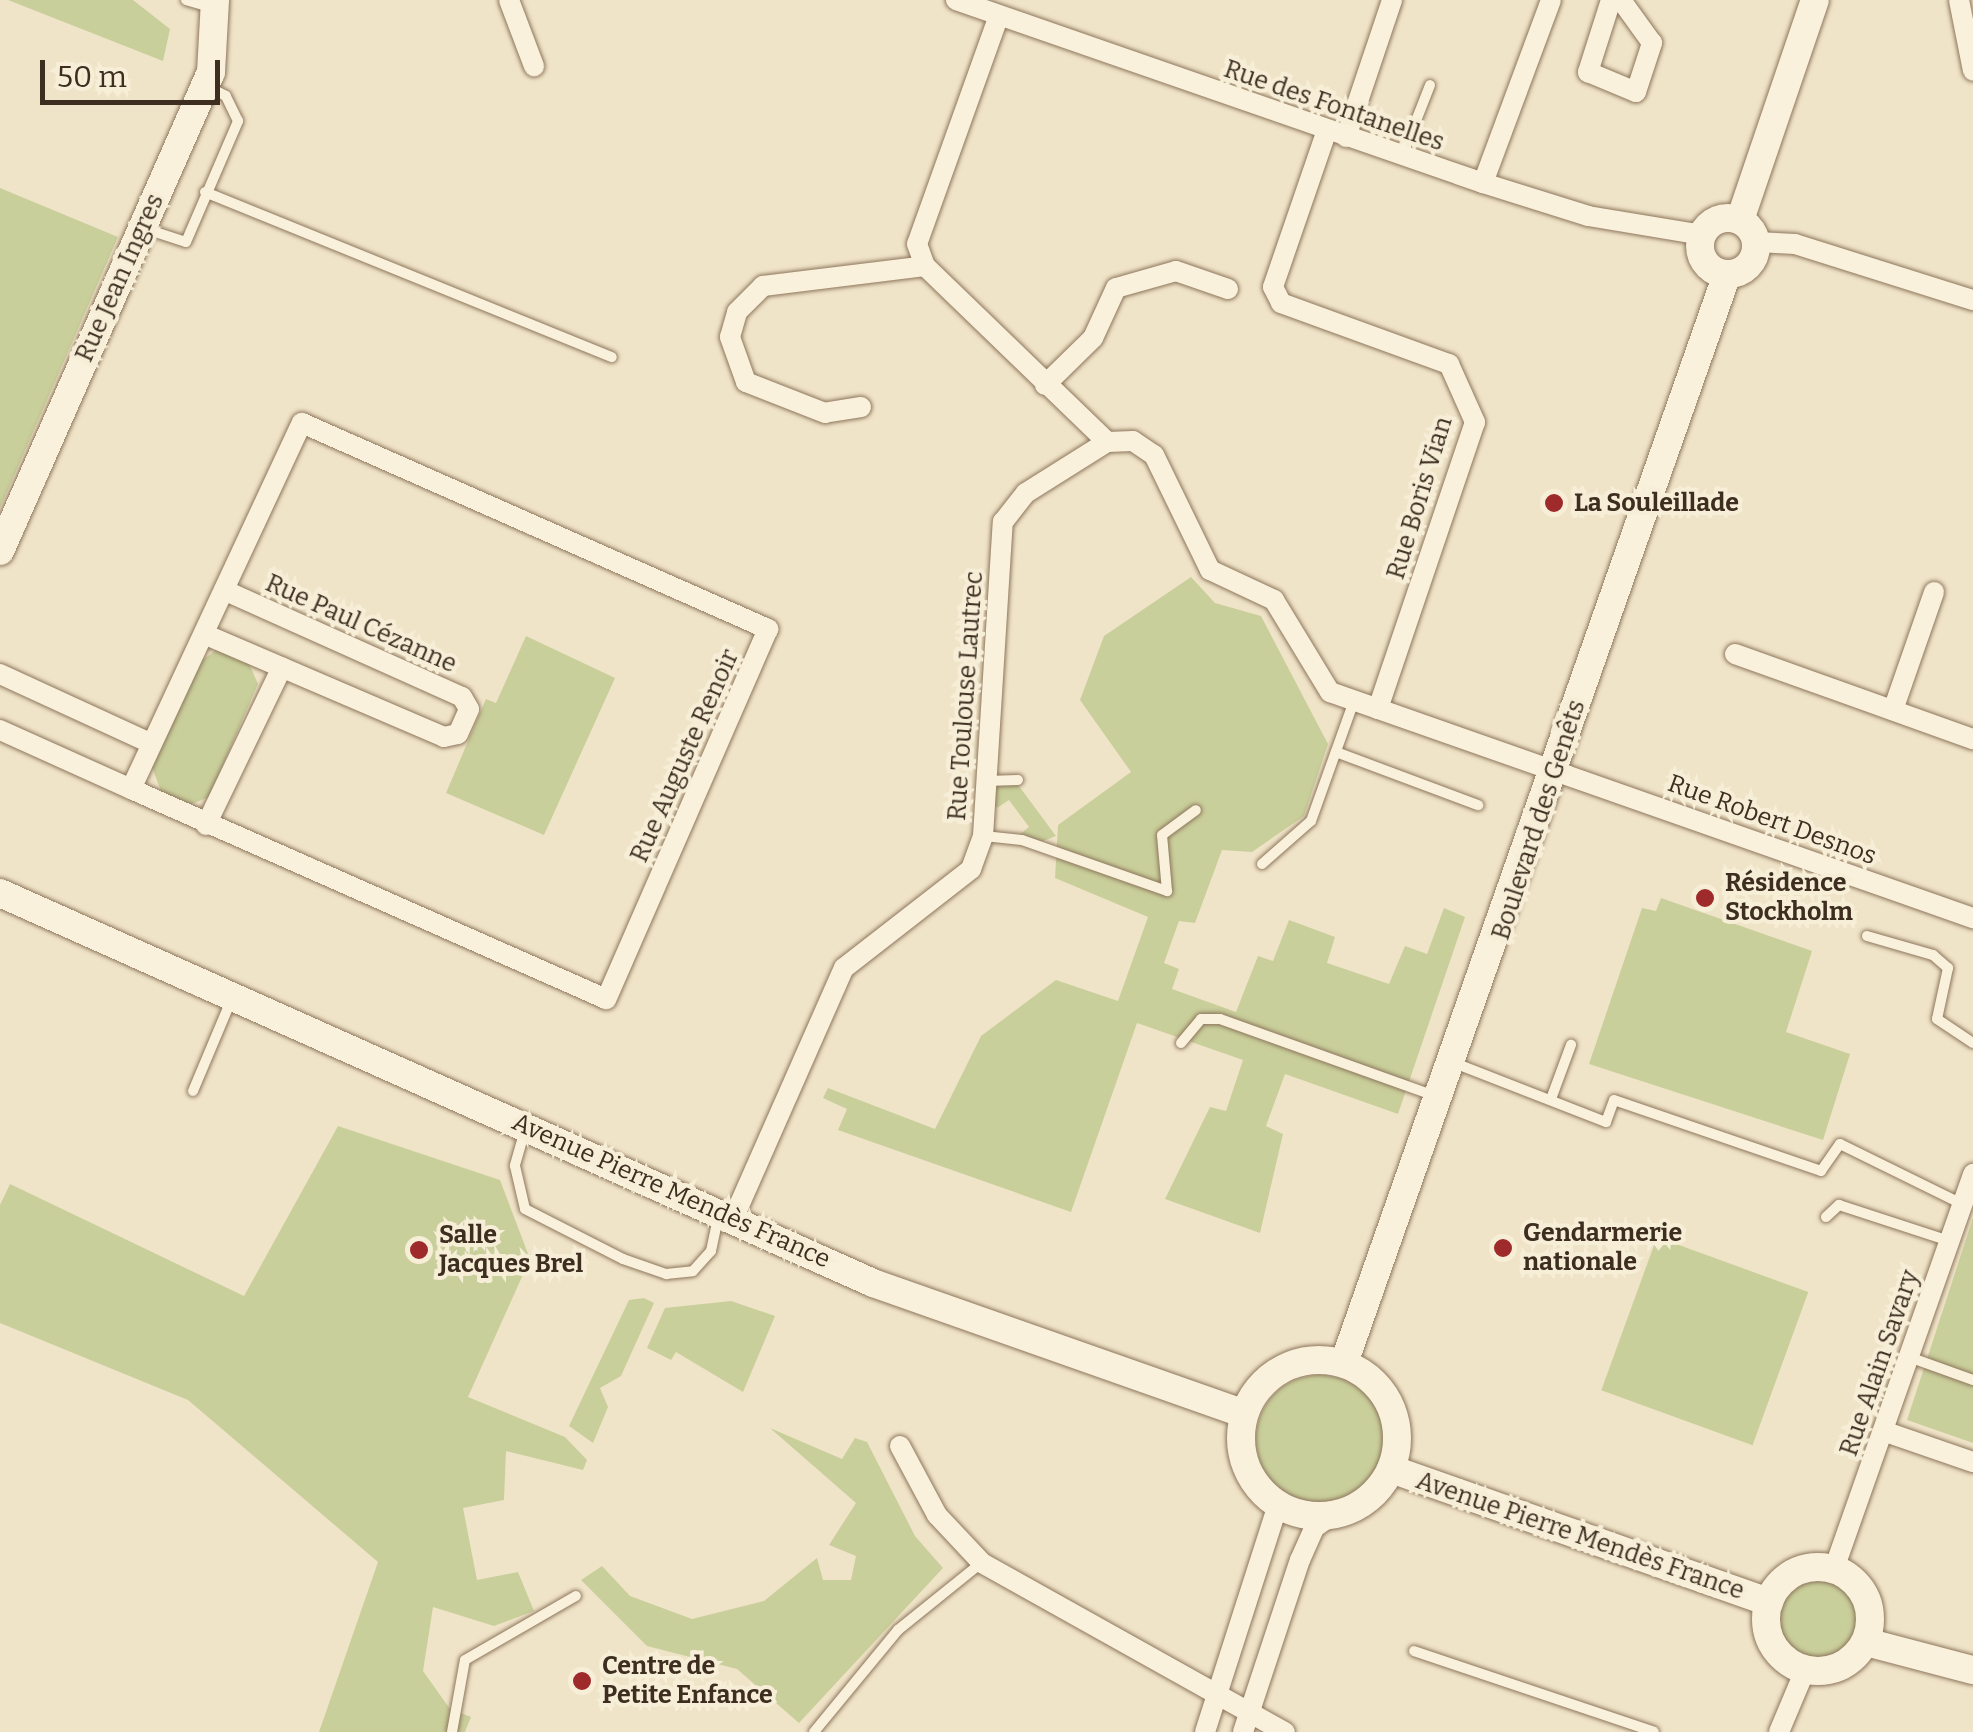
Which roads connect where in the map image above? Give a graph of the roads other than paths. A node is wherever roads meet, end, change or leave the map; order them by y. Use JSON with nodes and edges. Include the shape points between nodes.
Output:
{"nodes":[{"id":1,"x":186,"y":0,"type":"edge"},
{"id":2,"x":508,"y":0,"type":"edge"},
{"id":3,"x":956,"y":0,"type":"edge"},
{"id":4,"x":1392,"y":0,"type":"edge"},
{"id":5,"x":1551,"y":0,"type":"edge"},
{"id":6,"x":1610,"y":0,"type":"edge"},
{"id":7,"x":1621,"y":0,"type":"edge"},
{"id":8,"x":1815,"y":0,"type":"edge"},
{"id":9,"x":1960,"y":0,"type":"edge"},
{"id":10,"x":215,"y":4,"type":"edge"},
{"id":11,"x":998,"y":18,"type":"junction"},
{"id":12,"x":534,"y":66,"type":"dead end"},
{"id":13,"x":1973,"y":69,"type":"edge"},
{"id":14,"x":1430,"y":85,"type":"dead end"},
{"id":15,"x":206,"y":86,"type":"junction"},
{"id":16,"x":1336,"y":134,"type":"junction"},
{"id":17,"x":1403,"y":156,"type":"junction"},
{"id":18,"x":1483,"y":183,"type":"junction"},
{"id":19,"x":205,"y":192,"type":"junction"},
{"id":20,"x":142,"y":228,"type":"junction"},
{"id":21,"x":1748,"y":231,"type":"junction"},
{"id":22,"x":1702,"y":235,"type":"junction"},
{"id":23,"x":925,"y":266,"type":"junction"},
{"id":24,"x":1728,"y":274,"type":"junction"},
{"id":25,"x":1228,"y":289,"type":"dead end"},
{"id":26,"x":1973,"y":300,"type":"edge"},
{"id":27,"x":612,"y":357,"type":"dead end"},
{"id":28,"x":1045,"y":385,"type":"junction"},
{"id":29,"x":861,"y":407,"type":"dead end"},
{"id":30,"x":1107,"y":442,"type":"junction"},
{"id":31,"x":0,"y":551,"type":"edge"},
{"id":32,"x":224,"y":590,"type":"junction"},
{"id":33,"x":1934,"y":592,"type":"dead end"},
{"id":34,"x":204,"y":634,"type":"junction"},
{"id":35,"x":1735,"y":654,"type":"dead end"},
{"id":36,"x":282,"y":667,"type":"junction"},
{"id":37,"x":0,"y":674,"type":"edge"},
{"id":38,"x":1354,"y":700,"type":"junction"},
{"id":39,"x":1378,"y":708,"type":"junction"},
{"id":40,"x":1892,"y":710,"type":"junction"},
{"id":41,"x":0,"y":730,"type":"edge"},
{"id":42,"x":1973,"y":739,"type":"edge"},
{"id":43,"x":152,"y":744,"type":"junction"},
{"id":44,"x":1336,"y":752,"type":"junction"},
{"id":45,"x":1555,"y":769,"type":"junction"},
{"id":46,"x":1018,"y":780,"type":"dead end"},
{"id":47,"x":984,"y":782,"type":"junction"},
{"id":48,"x":131,"y":789,"type":"junction"},
{"id":49,"x":1478,"y":805,"type":"dead end"},
{"id":50,"x":1196,"y":810,"type":"dead end"},
{"id":51,"x":206,"y":825,"type":"junction"},
{"id":52,"x":982,"y":836,"type":"junction"},
{"id":53,"x":1262,"y":864,"type":"dead end"},
{"id":54,"x":0,"y":893,"type":"edge"},
{"id":55,"x":1973,"y":918,"type":"edge"},
{"id":56,"x":1867,"y":936,"type":"dead end"},
{"id":57,"x":233,"y":997,"type":"junction"},
{"id":58,"x":1181,"y":1043,"type":"dead end"},
{"id":59,"x":1973,"y":1043,"type":"edge"},
{"id":60,"x":1571,"y":1046,"type":"dead end"},
{"id":61,"x":1457,"y":1064,"type":"junction"},
{"id":62,"x":193,"y":1092,"type":"dead end"},
{"id":63,"x":1443,"y":1099,"type":"junction"},
{"id":64,"x":1551,"y":1099,"type":"junction"},
{"id":65,"x":527,"y":1124,"type":"junction"},
{"id":66,"x":1973,"y":1174,"type":"edge"},
{"id":67,"x":1962,"y":1204,"type":"junction"},
{"id":68,"x":727,"y":1214,"type":"junction"},
{"id":69,"x":1826,"y":1217,"type":"dead end"},
{"id":70,"x":1949,"y":1241,"type":"junction"},
{"id":71,"x":1909,"y":1357,"type":"junction"},
{"id":72,"x":1344,"y":1364,"type":"junction"},
{"id":73,"x":1973,"y":1380,"type":"edge"},
{"id":74,"x":1244,"y":1414,"type":"junction"},
{"id":75,"x":1883,"y":1431,"type":"junction"},
{"id":76,"x":900,"y":1446,"type":"dead end"},
{"id":77,"x":1973,"y":1462,"type":"edge"},
{"id":78,"x":1391,"y":1469,"type":"junction"},
{"id":79,"x":1278,"y":1505,"type":"junction"},
{"id":80,"x":1332,"y":1516,"type":"junction"},
{"id":81,"x":982,"y":1562,"type":"junction"},
{"id":82,"x":1834,"y":1569,"type":"junction"},
{"id":83,"x":576,"y":1596,"type":"dead end"},
{"id":84,"x":1769,"y":1602,"type":"junction"},
{"id":85,"x":1866,"y":1642,"type":"junction"},
{"id":86,"x":1414,"y":1651,"type":"dead end"},
{"id":87,"x":1805,"y":1670,"type":"junction"},
{"id":88,"x":1973,"y":1670,"type":"edge"},
{"id":89,"x":1218,"y":1694,"type":"junction"},
{"id":90,"x":1252,"y":1710,"type":"junction"},
{"id":91,"x":452,"y":1732,"type":"edge"},
{"id":92,"x":814,"y":1732,"type":"edge"},
{"id":93,"x":1205,"y":1732,"type":"edge"},
{"id":94,"x":1243,"y":1732,"type":"edge"},
{"id":95,"x":1284,"y":1732,"type":"edge"},
{"id":96,"x":1654,"y":1732,"type":"edge"},
{"id":97,"x":1778,"y":1732,"type":"edge"}],
"edges":[{"from":1,"to":10,"type":"lane"},
{"from":2,"to":12,"type":"street"},
{"from":3,"to":11,"type":"street","name":"Rue des Fontanelles"},
{"from":4,"to":16,"type":"street","name":"Rue Boris Vian"},
{"from":5,"to":18,"type":"street"},
{"from":6,"to":7,"type":"street","via":[[1588,72],[1636,92],[1652,43]]},
{"from":8,"to":21,"type":"street"},
{"from":9,"to":13,"type":"street"},
{"from":10,"to":15,"type":"street","name":"Rue Jean Ingres"},
{"from":11,"to":16,"type":"street","name":"Rue des Fontanelles"},
{"from":11,"to":23,"type":"street","via":[[918,244]]},
{"from":14,"to":17,"type":"lane"},
{"from":15,"to":19,"type":"lane","via":[[226,96],[238,121]]},
{"from":15,"to":20,"type":"street","name":"Rue Jean Ingres"},
{"from":16,"to":17,"type":"street","name":"Rue des Fontanelles"},
{"from":16,"to":39,"type":"street","name":"Rue Boris Vian","via":[[1273,287],[1282,303],[1448,364],[1475,422]]},
{"from":17,"to":18,"type":"street","name":"Rue des Fontanelles"},
{"from":18,"to":22,"type":"street","name":"Rue des Fontanelles","via":[[1588,216]]},
{"from":19,"to":20,"type":"lane","via":[[186,242]]},
{"from":19,"to":27,"type":"lane"},
{"from":20,"to":31,"type":"street","name":"Rue Jean Ingres"},
{"from":21,"to":22,"type":"street","via":[[1718,220]]},
{"from":21,"to":24,"type":"street","via":[[1748,264]]},
{"from":21,"to":26,"type":"street"},
{"from":22,"to":24,"type":"street","via":[[1706,262]]},
{"from":23,"to":28,"type":"street"},
{"from":23,"to":29,"type":"street","via":[[763,286],[736,312],[730,337],[746,382],[825,413]]},
{"from":24,"to":45,"type":"street","name":"Boulevard des Genêts"},
{"from":25,"to":28,"type":"street","via":[[1176,271],[1116,288],[1094,338]]},
{"from":28,"to":30,"type":"street"},
{"from":30,"to":38,"type":"street","name":"Rue Robert Desnos","via":[[1133,441],[1154,455],[1210,570],[1274,600],[1330,692]]},
{"from":30,"to":47,"type":"street","name":"Rue Toulouse Lautrec","via":[[1026,494],[1003,522]]},
{"from":32,"to":34,"type":"street","name":"Rue Auguste Renoir"},
{"from":32,"to":36,"type":"street","name":"Rue Paul Cézanne","via":[[462,697],[469,709],[458,734],[444,736]]},
{"from":32,"to":51,"type":"street","name":"Rue Auguste Renoir","via":[[302,423],[768,629],[606,998]]},
{"from":33,"to":40,"type":"street"},
{"from":34,"to":36,"type":"street","name":"Rue Paul Cézanne"},
{"from":34,"to":43,"type":"street","name":"Rue Auguste Renoir"},
{"from":35,"to":40,"type":"street"},
{"from":36,"to":51,"type":"street"},
{"from":37,"to":43,"type":"street"},
{"from":38,"to":39,"type":"street","name":"Rue Robert Desnos"},
{"from":38,"to":44,"type":"lane"},
{"from":39,"to":45,"type":"street","name":"Rue Robert Desnos"},
{"from":40,"to":42,"type":"street"},
{"from":41,"to":48,"type":"street","name":"Rue Auguste Renoir"},
{"from":43,"to":48,"type":"street","name":"Rue Auguste Renoir"},
{"from":44,"to":49,"type":"lane"},
{"from":44,"to":53,"type":"lane","via":[[1311,821]]},
{"from":45,"to":55,"type":"street","name":"Rue Robert Desnos"},
{"from":45,"to":61,"type":"street","name":"Boulevard des Genêts"},
{"from":46,"to":47,"type":"lane"},
{"from":47,"to":52,"type":"street","name":"Rue Toulouse Lautrec"},
{"from":48,"to":51,"type":"street","name":"Rue Auguste Renoir"},
{"from":50,"to":52,"type":"lane","via":[[1162,835],[1167,891],[1022,840]]},
{"from":52,"to":68,"type":"street","name":"Rue Toulouse Lautrec","via":[[971,870],[844,968]]},
{"from":54,"to":57,"type":"street","name":"Avenue Pierre Mendès France"},
{"from":56,"to":59,"type":"lane","via":[[1933,954],[1948,968],[1938,1019]]},
{"from":57,"to":62,"type":"lane"},
{"from":57,"to":65,"type":"street","name":"Avenue Pierre Mendès France"},
{"from":58,"to":63,"type":"lane","via":[[1201,1019],[1220,1020]]},
{"from":60,"to":64,"type":"lane"},
{"from":61,"to":63,"type":"street","name":"Boulevard des Genêts"},
{"from":61,"to":64,"type":"lane"},
{"from":63,"to":72,"type":"street","name":"Boulevard des Genêts"},
{"from":64,"to":67,"type":"lane","via":[[1606,1122],[1614,1100],[1820,1171],[1840,1144]]},
{"from":65,"to":68,"type":"street","name":"Avenue Pierre Mendès France"},
{"from":65,"to":68,"type":"lane","via":[[515,1166],[525,1209],[623,1259],[666,1274],[693,1271],[711,1251]]},
{"from":66,"to":67,"type":"street","name":"Rue Alain Savary"},
{"from":67,"to":70,"type":"street","name":"Rue Alain Savary"},
{"from":68,"to":74,"type":"street","name":"Avenue Pierre Mendès France","via":[[873,1283]]},
{"from":69,"to":70,"type":"lane","via":[[1839,1205]]},
{"from":70,"to":71,"type":"street","name":"Rue Alain Savary"},
{"from":71,"to":73,"type":"lane"},
{"from":71,"to":75,"type":"street","name":"Rue Alain Savary"},
{"from":72,"to":74,"type":"street","via":[[1298,1362],[1276,1371]]},
{"from":72,"to":78,"type":"street","via":[[1390,1405]]},
{"from":74,"to":79,"type":"street","via":[[1245,1465]]},
{"from":75,"to":77,"type":"street"},
{"from":75,"to":82,"type":"street","name":"Rue Alain Savary"},
{"from":76,"to":81,"type":"street","via":[[937,1515]]},
{"from":78,"to":80,"type":"street","via":[[1367,1500]]},
{"from":78,"to":84,"type":"street","name":"Avenue Pierre Mendès France"},
{"from":79,"to":80,"type":"street"},
{"from":79,"to":89,"type":"street"},
{"from":80,"to":90,"type":"street","via":[[1314,1528],[1300,1560]]},
{"from":81,"to":89,"type":"street"},
{"from":81,"to":92,"type":"lane","via":[[898,1630]]},
{"from":82,"to":84,"type":"street","via":[[1795,1572]]},
{"from":82,"to":85,"type":"street","via":[[1866,1598]]},
{"from":83,"to":91,"type":"lane","via":[[465,1660]]},
{"from":84,"to":87,"type":"street","via":[[1772,1644]]},
{"from":85,"to":87,"type":"street","via":[[1841,1667]]},
{"from":85,"to":88,"type":"street"},
{"from":86,"to":96,"type":"lane"},
{"from":87,"to":97,"type":"street"},
{"from":89,"to":90,"type":"street"},
{"from":89,"to":93,"type":"street"},
{"from":90,"to":94,"type":"street"},
{"from":90,"to":95,"type":"street"}]}
